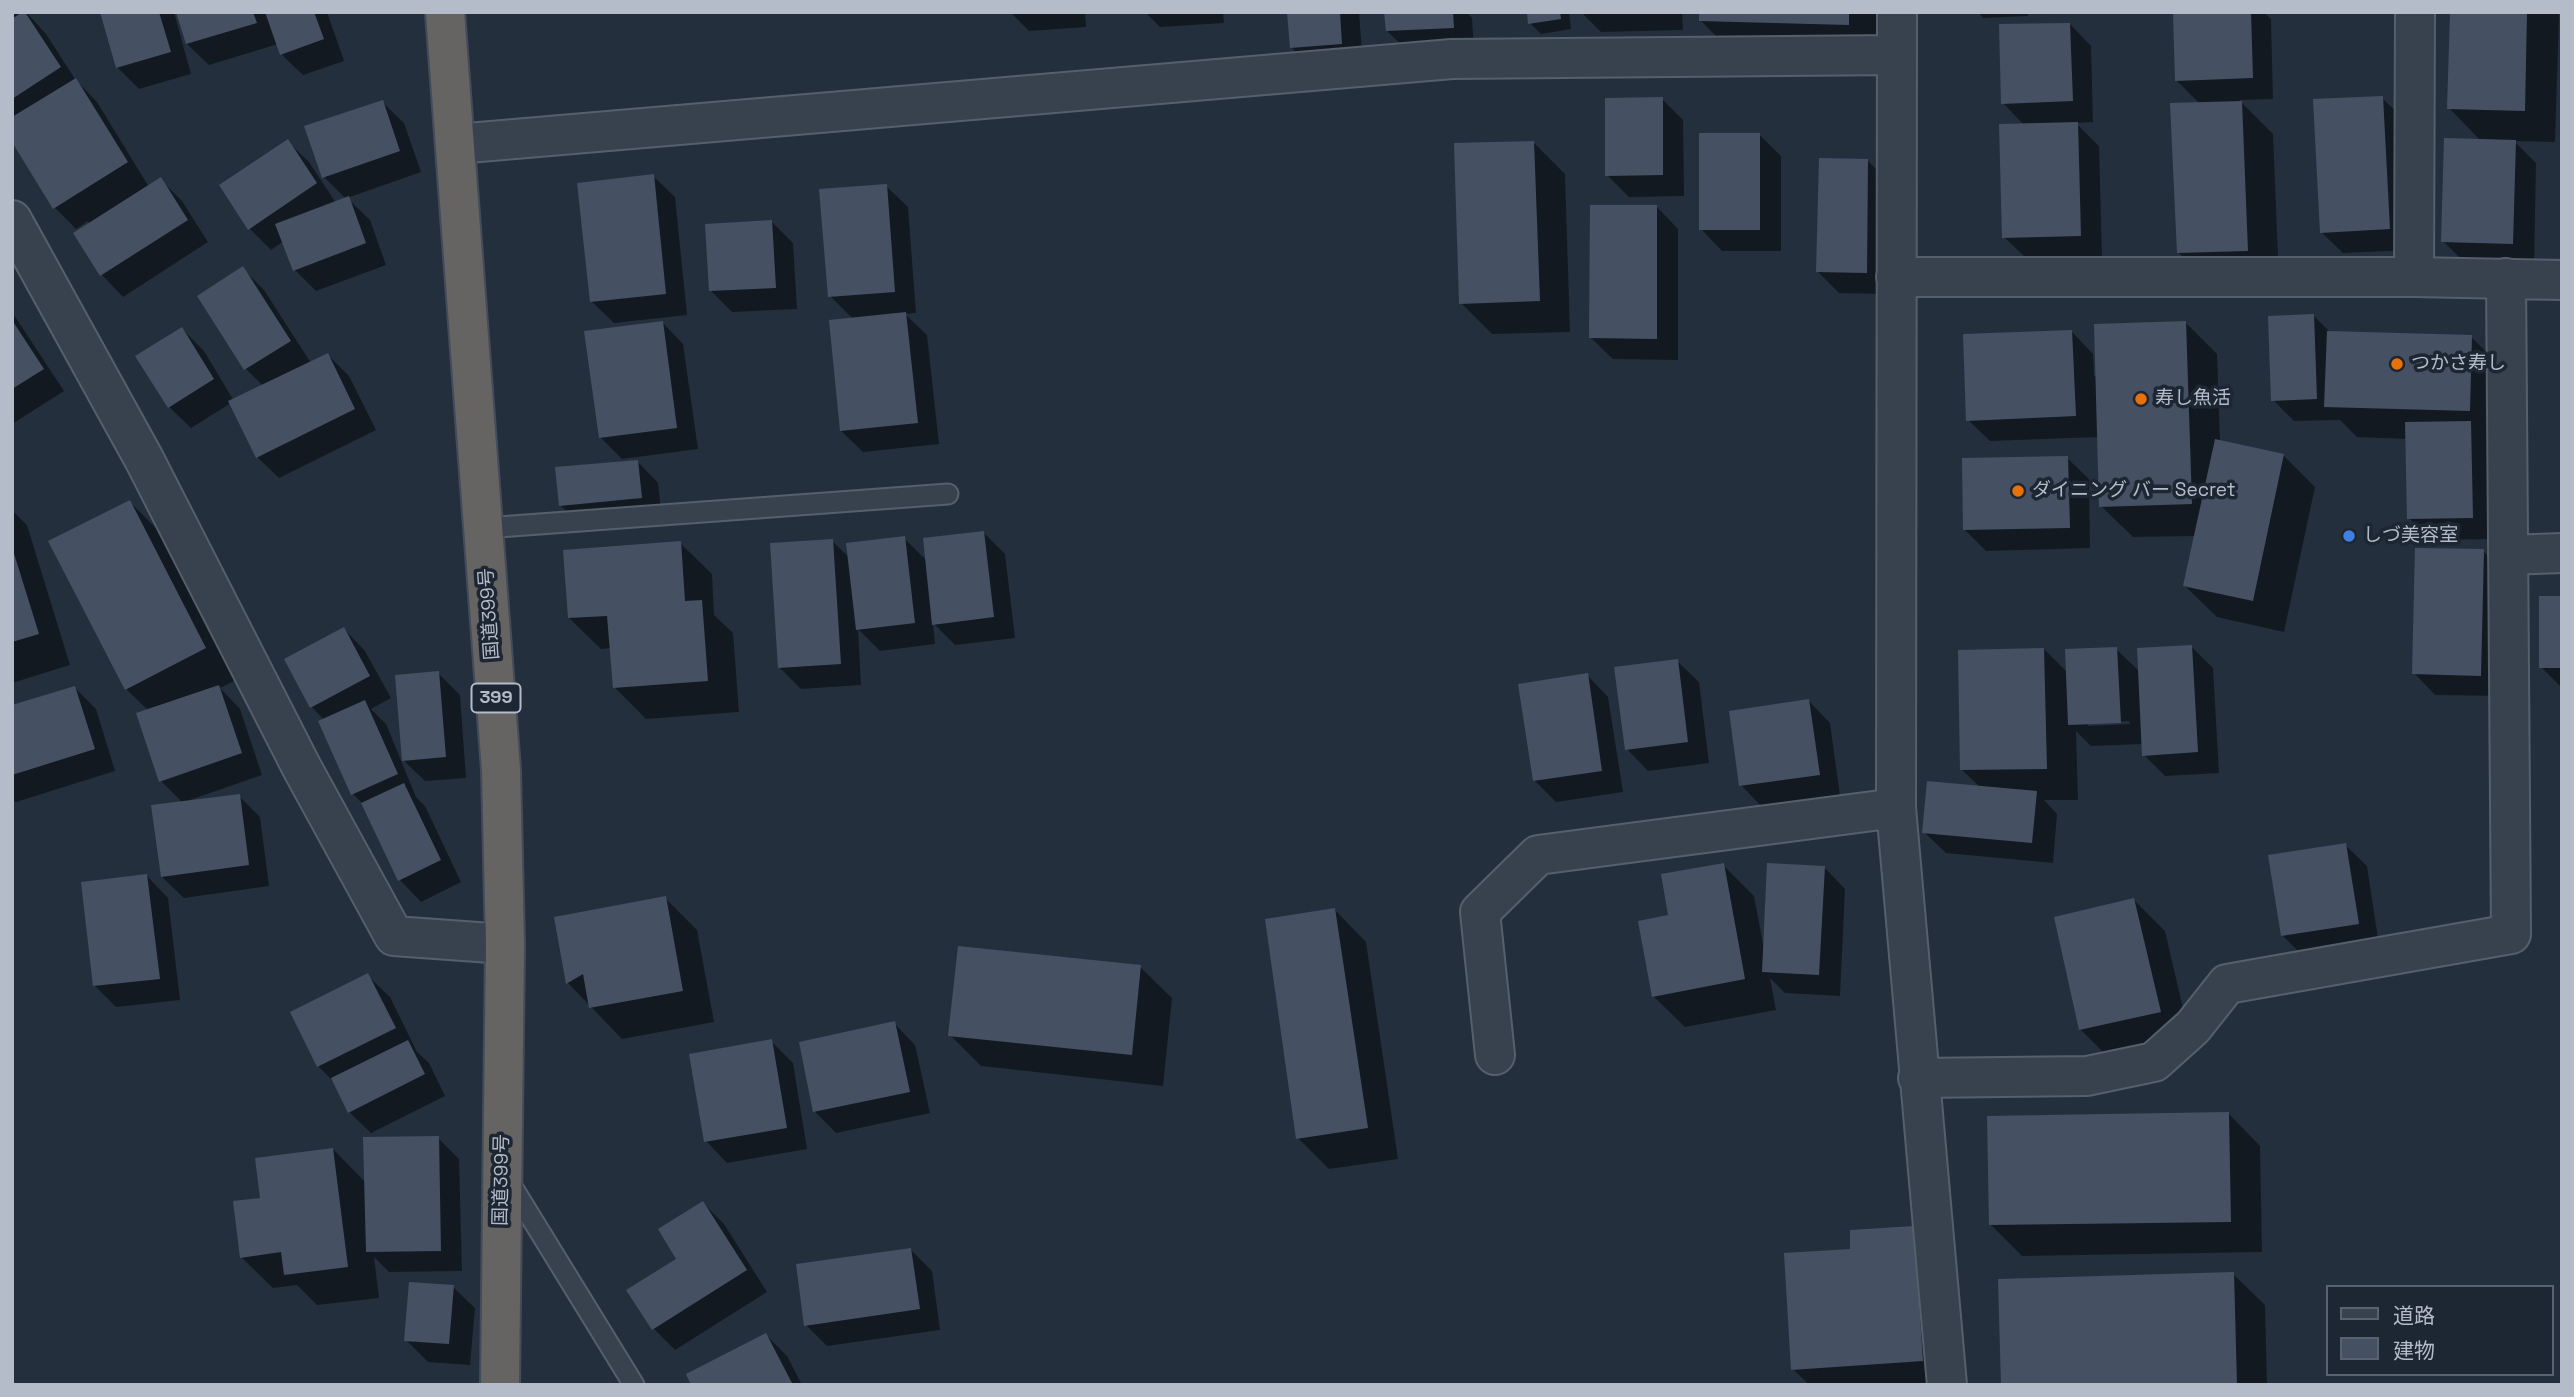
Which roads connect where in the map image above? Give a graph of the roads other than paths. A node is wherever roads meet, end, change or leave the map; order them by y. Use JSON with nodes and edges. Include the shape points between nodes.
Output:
{"nodes":[{"id":1,"x":444,"y":12,"type":"edge"},
{"id":2,"x":1897,"y":12,"type":"edge"},
{"id":3,"x":2415,"y":12,"type":"edge"},
{"id":4,"x":1896,"y":55,"type":"junction"},
{"id":5,"x":456,"y":144,"type":"junction"},
{"id":6,"x":13,"y":224,"type":"edge"},
{"id":7,"x":2414,"y":276,"type":"junction"},
{"id":8,"x":1896,"y":277,"type":"junction"},
{"id":9,"x":2506,"y":278,"type":"junction"},
{"id":10,"x":2562,"y":280,"type":"edge"},
{"id":11,"x":948,"y":494,"type":"dead end"},
{"id":12,"x":485,"y":528,"type":"junction"},
{"id":13,"x":2562,"y":553,"type":"edge"},
{"id":14,"x":2508,"y":555,"type":"junction"},
{"id":15,"x":1896,"y":808,"type":"junction"},
{"id":16,"x":505,"y":944,"type":"junction"},
{"id":17,"x":1495,"y":1055,"type":"dead end"},
{"id":18,"x":1918,"y":1078,"type":"junction"},
{"id":19,"x":502,"y":1170,"type":"junction"},
{"id":20,"x":499,"y":1385,"type":"edge"},
{"id":21,"x":634,"y":1385,"type":"edge"},
{"id":22,"x":1947,"y":1385,"type":"edge"}],
"edges":[{"from":1,"to":5,"type":"highway","name":"国道399号","number":"399"},
{"from":2,"to":4,"type":"street"},
{"from":3,"to":7,"type":"street"},
{"from":4,"to":5,"type":"street","via":[[1452,60]]},
{"from":4,"to":8,"type":"street"},
{"from":5,"to":12,"type":"highway","name":"国道399号","number":"399"},
{"from":6,"to":16,"type":"street","via":[[144,459],[394,936]]},
{"from":7,"to":8,"type":"street"},
{"from":7,"to":9,"type":"street"},
{"from":8,"to":15,"type":"street"},
{"from":9,"to":10,"type":"street"},
{"from":9,"to":14,"type":"street"},
{"from":11,"to":12,"type":"lane"},
{"from":12,"to":16,"type":"highway","name":"国道399号","number":"399","via":[[501,770]]},
{"from":13,"to":14,"type":"street"},
{"from":14,"to":18,"type":"street","via":[[2511,934],[2227,984],[2193,1027],[2154,1062],[2087,1076]]},
{"from":15,"to":17,"type":"street","via":[[1538,855],[1480,912]]},
{"from":15,"to":18,"type":"street"},
{"from":16,"to":19,"type":"highway","name":"国道399号","number":"399"},
{"from":18,"to":22,"type":"street"},
{"from":19,"to":20,"type":"highway","name":"国道399号","number":"399"},
{"from":19,"to":21,"type":"lane"}]}
